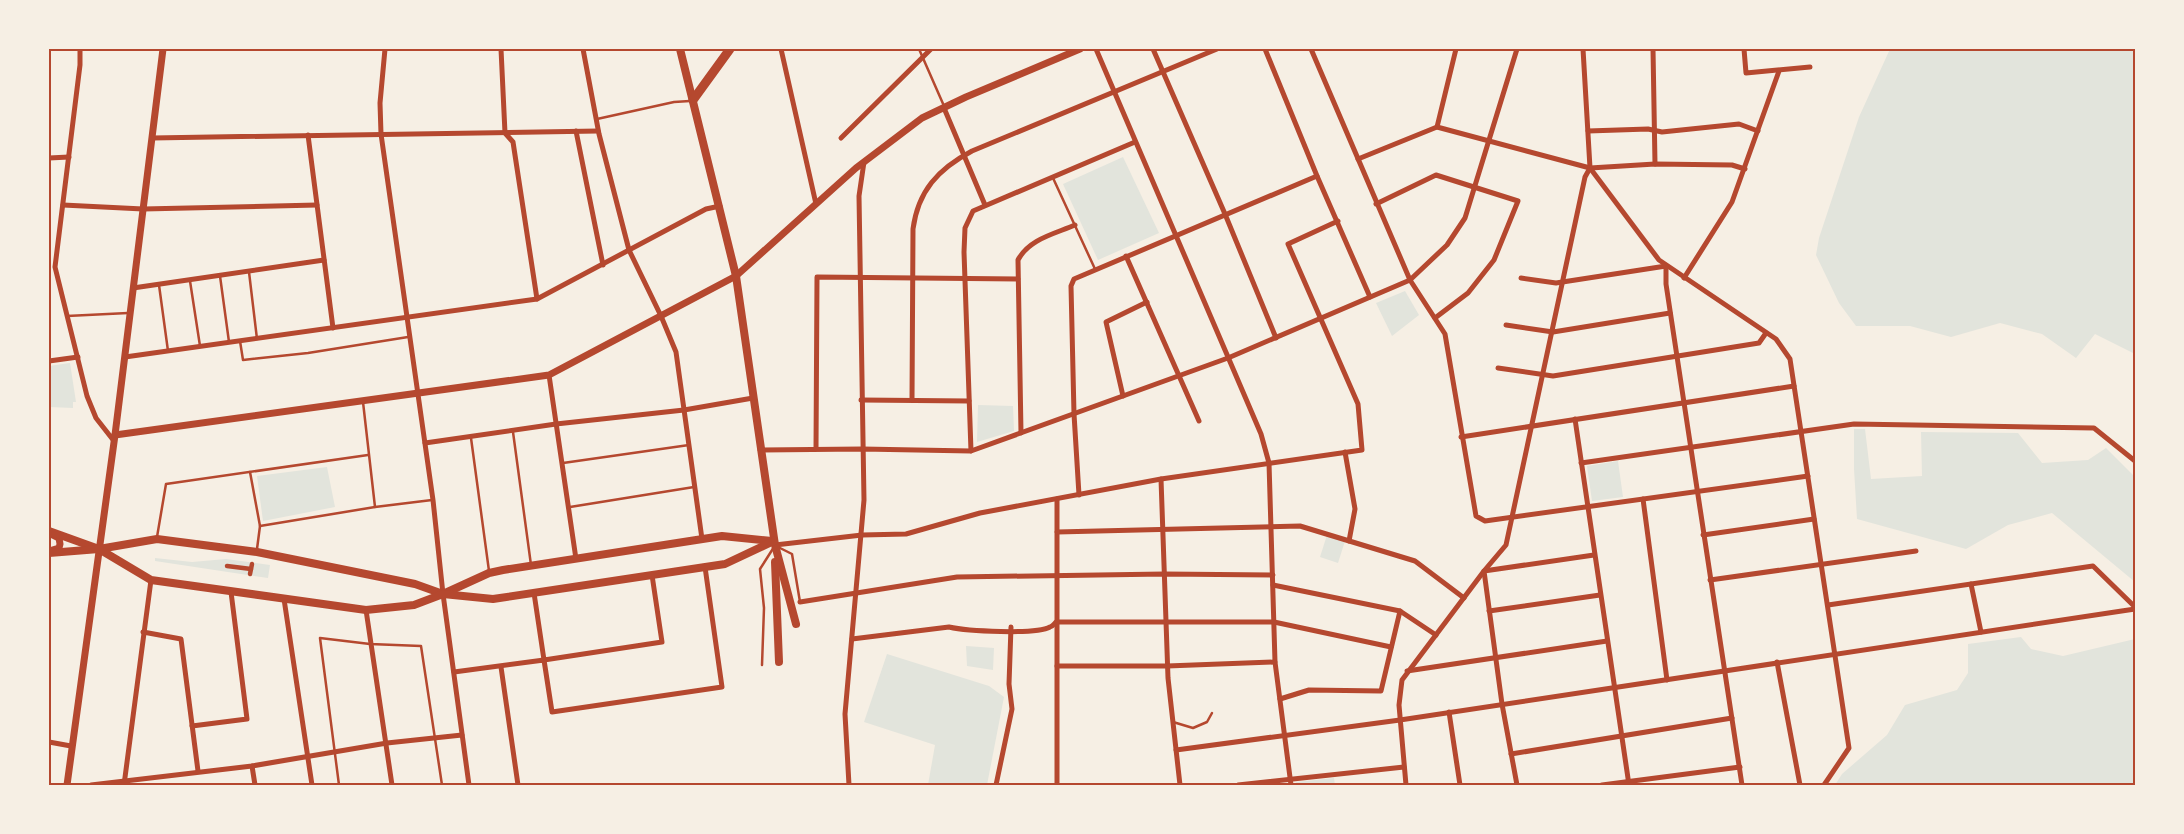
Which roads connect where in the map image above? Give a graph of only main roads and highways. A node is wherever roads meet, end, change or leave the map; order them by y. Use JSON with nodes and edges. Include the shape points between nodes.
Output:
{"nodes":[{"id":1,"x":680,"y":49,"type":"edge"},
{"id":2,"x":730,"y":49,"type":"edge"},
{"id":3,"x":693,"y":100,"type":"junction"},
{"id":4,"x":49,"y":532,"type":"edge"},
{"id":5,"x":774,"y":543,"type":"junction"},
{"id":6,"x":99,"y":549,"type":"junction"},
{"id":7,"x":49,"y":552,"type":"edge"},
{"id":8,"x":443,"y":594,"type":"junction"},
{"id":9,"x":796,"y":624,"type":"dead end"},
{"id":10,"x":779,"y":662,"type":"dead end"}],
"edges":[{"from":1,"to":3,"type":"main road"},
{"from":2,"to":3,"type":"main road"},
{"from":3,"to":5,"type":"main road","via":[[736,276]]},
{"from":4,"to":6,"type":"main road"},
{"from":5,"to":8,"type":"main road","via":[[725,564],[493,600]]},
{"from":5,"to":8,"type":"main road","via":[[722,536],[702,539],[489,573]]},
{"from":5,"to":9,"type":"main road"},
{"from":5,"to":10,"type":"main road"},
{"from":6,"to":7,"type":"main road"},
{"from":6,"to":8,"type":"main road","via":[[157,538],[257,552],[415,584]]},
{"from":6,"to":8,"type":"main road","via":[[151,580],[366,610],[414,605]]}]}
